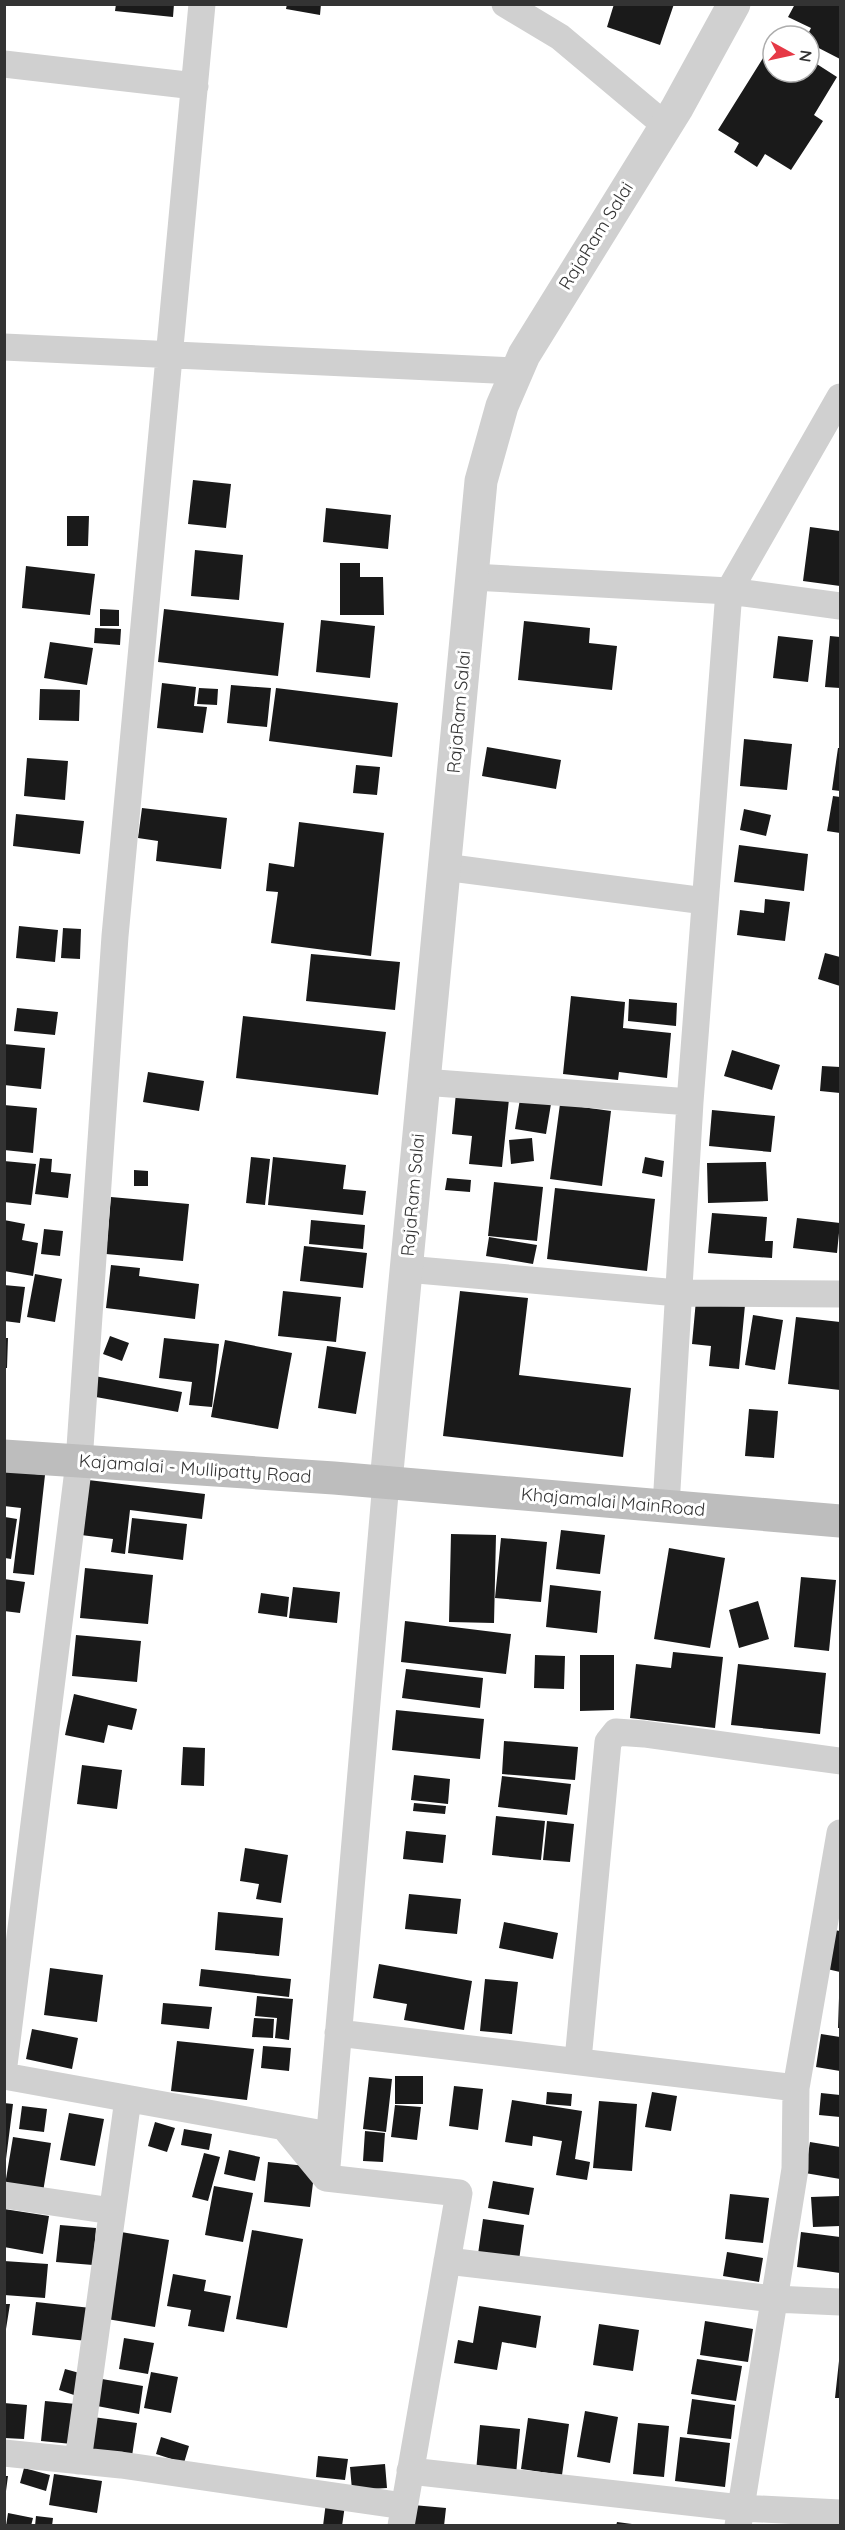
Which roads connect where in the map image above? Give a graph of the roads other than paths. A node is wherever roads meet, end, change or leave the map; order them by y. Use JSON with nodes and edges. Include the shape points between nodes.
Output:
{"nodes":[{"id":1,"x":202,"y":4,"type":"edge"},
{"id":2,"x":505,"y":4,"type":"edge"},
{"id":3,"x":734,"y":4,"type":"edge"},
{"id":4,"x":4,"y":64,"type":"edge"},
{"id":5,"x":195,"y":86,"type":"junction"},
{"id":6,"x":666,"y":126,"type":"junction"},
{"id":7,"x":4,"y":347,"type":"edge"},
{"id":8,"x":171,"y":355,"type":"junction"},
{"id":9,"x":517,"y":371,"type":"junction"},
{"id":10,"x":840,"y":397,"type":"edge"},
{"id":11,"x":472,"y":577,"type":"junction"},
{"id":12,"x":729,"y":591,"type":"junction"},
{"id":13,"x":840,"y":606,"type":"edge"},
{"id":14,"x":444,"y":867,"type":"junction"},
{"id":15,"x":705,"y":901,"type":"junction"},
{"id":16,"x":423,"y":1082,"type":"junction"},
{"id":17,"x":690,"y":1102,"type":"junction"},
{"id":18,"x":406,"y":1269,"type":"junction"},
{"id":19,"x":678,"y":1293,"type":"junction"},
{"id":20,"x":840,"y":1294,"type":"edge"},
{"id":21,"x":4,"y":1456,"type":"edge"},
{"id":22,"x":79,"y":1462,"type":"junction"},
{"id":23,"x":386,"y":1482,"type":"junction"},
{"id":24,"x":666,"y":1506,"type":"junction"},
{"id":25,"x":840,"y":1521,"type":"edge"},
{"id":26,"x":837,"y":1764,"type":"edge"},
{"id":27,"x":840,"y":1833,"type":"edge"},
{"id":28,"x":832,"y":1926,"type":"edge"},
{"id":29,"x":338,"y":2033,"type":"junction"},
{"id":30,"x":578,"y":2060,"type":"junction"},
{"id":31,"x":4,"y":2065,"type":"edge"},
{"id":32,"x":4,"y":2076,"type":"edge"},
{"id":33,"x":796,"y":2088,"type":"junction"},
{"id":34,"x":128,"y":2099,"type":"junction"},
{"id":35,"x":284,"y":2127,"type":"junction"},
{"id":36,"x":329,"y":2135,"type":"junction"},
{"id":37,"x":326,"y":2178,"type":"junction"},
{"id":38,"x":4,"y":2195,"type":"edge"},
{"id":39,"x":112,"y":2211,"type":"junction"},
{"id":40,"x":447,"y":2262,"type":"junction"},
{"id":41,"x":774,"y":2300,"type":"junction"},
{"id":42,"x":840,"y":2302,"type":"edge"},
{"id":43,"x":4,"y":2453,"type":"edge"},
{"id":44,"x":78,"y":2461,"type":"junction"},
{"id":45,"x":410,"y":2471,"type":"junction"},
{"id":46,"x":840,"y":2513,"type":"edge"},
{"id":47,"x":402,"y":2516,"type":"edge"},
{"id":48,"x":740,"y":2517,"type":"edge"}],
"edges":[{"from":1,"to":5,"type":"street"},
{"from":2,"to":6,"type":"street","via":[[561,37]]},
{"from":3,"to":6,"type":"street","name":"RajaRam Salai"},
{"from":4,"to":5,"type":"street"},
{"from":5,"to":8,"type":"street"},
{"from":6,"to":9,"type":"street","name":"RajaRam Salai"},
{"from":7,"to":8,"type":"street"},
{"from":8,"to":9,"type":"street"},
{"from":8,"to":22,"type":"street","via":[[115,936]]},
{"from":9,"to":11,"type":"street","name":"RajaRam Salai","via":[[502,406],[481,481]]},
{"from":10,"to":12,"type":"street"},
{"from":11,"to":12,"type":"street"},
{"from":11,"to":14,"type":"street","name":"RajaRam Salai"},
{"from":12,"to":13,"type":"street"},
{"from":12,"to":15,"type":"street"},
{"from":14,"to":15,"type":"street"},
{"from":14,"to":16,"type":"street","name":"RajaRam Salai"},
{"from":15,"to":17,"type":"street"},
{"from":16,"to":17,"type":"street"},
{"from":16,"to":18,"type":"street","name":"RajaRam Salai"},
{"from":17,"to":19,"type":"street"},
{"from":18,"to":19,"type":"street"},
{"from":18,"to":23,"type":"street","name":"RajaRam Salai"},
{"from":19,"to":20,"type":"street"},
{"from":19,"to":24,"type":"street"},
{"from":21,"to":22,"type":"main road","name":"Kajamalai - Mullipatty Road"},
{"from":22,"to":23,"type":"main road","name":"Kajamalai - Mullipatty Road"},
{"from":22,"to":31,"type":"street"},
{"from":23,"to":24,"type":"main road","name":"Khajamalai MainRoad"},
{"from":23,"to":29,"type":"street"},
{"from":24,"to":25,"type":"main road","name":"Khajamalai MainRoad"},
{"from":26,"to":30,"type":"street","via":[[616,1732],[608,1742]]},
{"from":27,"to":28,"type":"street"},
{"from":28,"to":33,"type":"street"},
{"from":29,"to":30,"type":"street"},
{"from":29,"to":36,"type":"street"},
{"from":30,"to":33,"type":"street"},
{"from":32,"to":34,"type":"street"},
{"from":33,"to":41,"type":"street","via":[[795,2169]]},
{"from":34,"to":35,"type":"street"},
{"from":34,"to":39,"type":"street"},
{"from":35,"to":36,"type":"street"},
{"from":35,"to":37,"type":"street"},
{"from":36,"to":37,"type":"street"},
{"from":37,"to":40,"type":"street","via":[[459,2193]]},
{"from":38,"to":39,"type":"street"},
{"from":39,"to":44,"type":"street"},
{"from":40,"to":41,"type":"street"},
{"from":40,"to":45,"type":"street"},
{"from":41,"to":42,"type":"street"},
{"from":41,"to":48,"type":"street"},
{"from":43,"to":44,"type":"street"},
{"from":44,"to":47,"type":"street","via":[[120,2465]]},
{"from":45,"to":47,"type":"street"},
{"from":45,"to":48,"type":"street"},
{"from":46,"to":48,"type":"street"}]}
